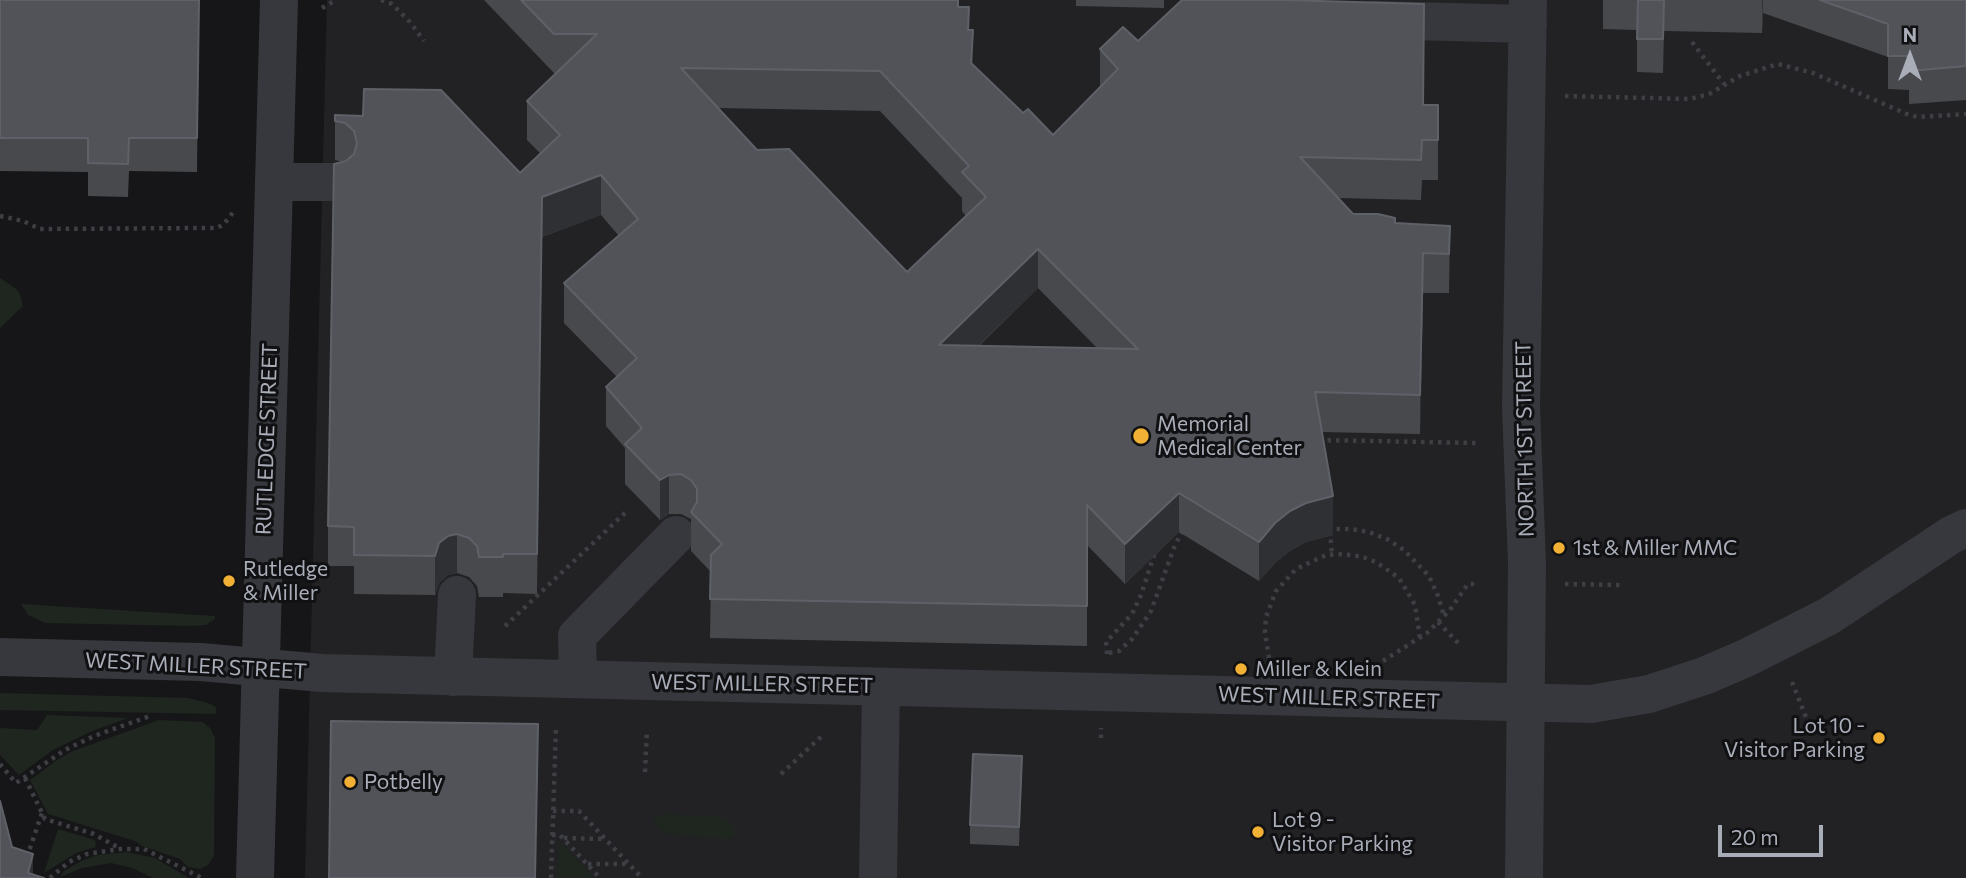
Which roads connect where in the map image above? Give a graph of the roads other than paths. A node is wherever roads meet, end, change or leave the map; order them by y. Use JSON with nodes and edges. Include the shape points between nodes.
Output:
{"nodes":[{"id":1,"x":279,"y":0,"type":"edge"},
{"id":2,"x":1528,"y":12,"type":"edge"},
{"id":3,"x":1333,"y":19,"type":"edge"},
{"id":4,"x":275,"y":181,"type":"junction"},
{"id":5,"x":335,"y":182,"type":"edge"},
{"id":6,"x":1966,"y":528,"type":"edge"},
{"id":7,"x":676,"y":535,"type":"dead end"},
{"id":8,"x":457,"y":595,"type":"dead end"},
{"id":9,"x":0,"y":657,"type":"edge"},
{"id":10,"x":261,"y":667,"type":"junction"},
{"id":11,"x":453,"y":677,"type":"junction"},
{"id":12,"x":578,"y":679,"type":"junction"},
{"id":13,"x":881,"y":687,"type":"junction"},
{"id":14,"x":1525,"y":703,"type":"junction"},
{"id":15,"x":255,"y":878,"type":"edge"},
{"id":16,"x":878,"y":878,"type":"edge"},
{"id":17,"x":1524,"y":878,"type":"edge"}],
"edges":[{"from":1,"to":4,"type":"street","name":"RUTLEDGE STREET"},
{"from":2,"to":3,"type":"street"},
{"from":2,"to":14,"type":"street","name":"NORTH 1ST STREET","via":[[1521,407],[1527,563]]},
{"from":4,"to":5,"type":"street"},
{"from":4,"to":10,"type":"street","name":"RUTLEDGE STREET"},
{"from":6,"to":14,"type":"street","name":"WEST MILLER STREET","via":[[1829,616],[1704,676],[1606,703]]},
{"from":7,"to":12,"type":"street","via":[[577,636]]},
{"from":8,"to":11,"type":"street"},
{"from":9,"to":10,"type":"street","name":"WEST MILLER STREET"},
{"from":10,"to":11,"type":"street","name":"WEST MILLER STREET","via":[[303,673]]},
{"from":10,"to":15,"type":"street","name":"RUTLEDGE STREET"},
{"from":11,"to":12,"type":"street","name":"WEST MILLER STREET"},
{"from":12,"to":13,"type":"street","name":"WEST MILLER STREET"},
{"from":13,"to":14,"type":"street","name":"WEST MILLER STREET"},
{"from":13,"to":16,"type":"street"},
{"from":14,"to":17,"type":"street","name":"NORTH 1ST STREET"}]}
